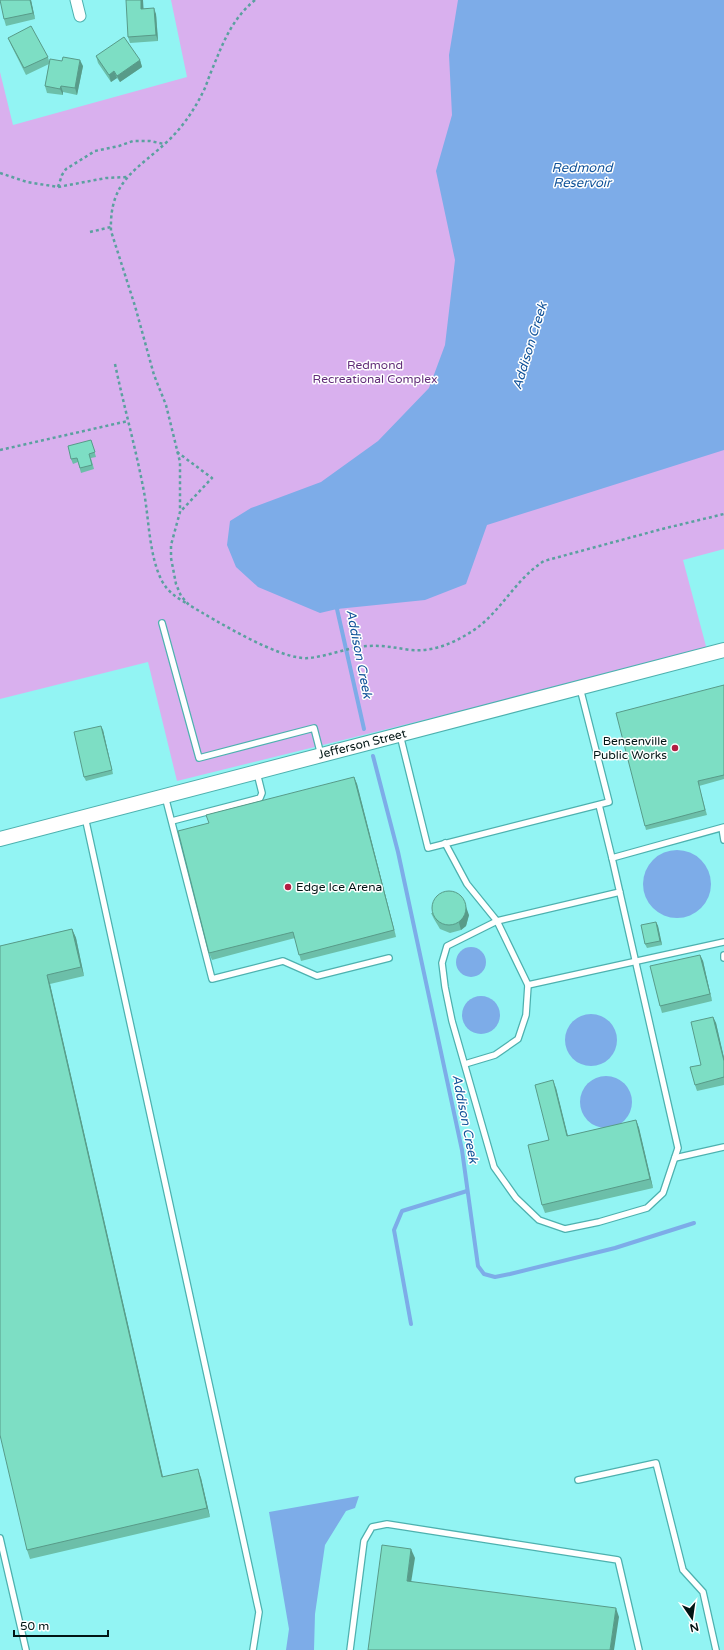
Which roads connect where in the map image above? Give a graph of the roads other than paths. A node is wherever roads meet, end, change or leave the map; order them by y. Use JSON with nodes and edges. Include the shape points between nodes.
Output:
{"nodes":[{"id":1,"x":76,"y":0,"type":"edge"},
{"id":2,"x":80,"y":16,"type":"dead end"},
{"id":3,"x":162,"y":623,"type":"dead end"},
{"id":4,"x":724,"y":650,"type":"edge"},
{"id":5,"x":580,"y":688,"type":"junction"},
{"id":6,"x":400,"y":735,"type":"junction"},
{"id":7,"x":321,"y":755,"type":"junction"},
{"id":8,"x":257,"y":772,"type":"junction"},
{"id":9,"x":165,"y":796,"type":"junction"},
{"id":10,"x":599,"y":805,"type":"junction"},
{"id":11,"x":85,"y":816,"type":"junction"},
{"id":12,"x":172,"y":821,"type":"junction"},
{"id":13,"x":723,"y":827,"type":"edge"},
{"id":14,"x":0,"y":839,"type":"edge"},
{"id":15,"x":724,"y":840,"type":"edge"},
{"id":16,"x":445,"y":843,"type":"junction"},
{"id":17,"x":612,"y":858,"type":"junction"},
{"id":18,"x":620,"y":892,"type":"junction"},
{"id":19,"x":497,"y":921,"type":"junction"},
{"id":20,"x":724,"y":942,"type":"edge"},
{"id":21,"x":724,"y":955,"type":"edge"},
{"id":22,"x":389,"y":958,"type":"dead end"},
{"id":23,"x":724,"y":958,"type":"edge"},
{"id":24,"x":636,"y":962,"type":"junction"},
{"id":25,"x":528,"y":985,"type":"junction"},
{"id":26,"x":465,"y":1064,"type":"junction"},
{"id":27,"x":724,"y":1148,"type":"edge"},
{"id":28,"x":675,"y":1158,"type":"junction"},
{"id":29,"x":578,"y":1480,"type":"dead end"},
{"id":30,"x":0,"y":1538,"type":"edge"},
{"id":31,"x":26,"y":1650,"type":"edge"},
{"id":32,"x":253,"y":1650,"type":"edge"},
{"id":33,"x":350,"y":1650,"type":"edge"},
{"id":34,"x":639,"y":1650,"type":"edge"},
{"id":35,"x":716,"y":1650,"type":"edge"}],
"edges":[{"from":1,"to":2,"type":"street"},
{"from":3,"to":7,"type":"lane","via":[[199,758],[314,728]]},
{"from":4,"to":5,"type":"street","name":"Jefferson Street"},
{"from":5,"to":6,"type":"street","name":"Jefferson Street"},
{"from":5,"to":10,"type":"lane","via":[[609,802]]},
{"from":6,"to":7,"type":"street","name":"Jefferson Street"},
{"from":6,"to":16,"type":"lane","via":[[428,848]]},
{"from":7,"to":8,"type":"street","name":"Jefferson Street"},
{"from":8,"to":9,"type":"street","name":"Jefferson Street"},
{"from":8,"to":12,"type":"lane","via":[[262,793],[260,798]]},
{"from":9,"to":11,"type":"street","name":"Jefferson Street"},
{"from":9,"to":12,"type":"lane"},
{"from":10,"to":16,"type":"lane"},
{"from":10,"to":17,"type":"lane"},
{"from":11,"to":14,"type":"street","name":"Jefferson Street"},
{"from":11,"to":32,"type":"lane","via":[[259,1612]]},
{"from":12,"to":22,"type":"lane","via":[[212,979],[283,961],[316,976]]},
{"from":13,"to":15,"type":"lane"},
{"from":13,"to":17,"type":"lane"},
{"from":16,"to":19,"type":"lane","via":[[468,884]]},
{"from":17,"to":18,"type":"lane"},
{"from":18,"to":19,"type":"lane"},
{"from":18,"to":24,"type":"lane"},
{"from":19,"to":25,"type":"lane"},
{"from":19,"to":26,"type":"lane","via":[[447,946],[442,963],[452,1021]]},
{"from":20,"to":24,"type":"lane"},
{"from":21,"to":23,"type":"lane"},
{"from":24,"to":25,"type":"lane"},
{"from":24,"to":28,"type":"lane","via":[[678,1148]]},
{"from":25,"to":26,"type":"lane","via":[[526,1015],[518,1039],[495,1055]]},
{"from":26,"to":28,"type":"lane","via":[[494,1167],[516,1198],[539,1220],[565,1228],[599,1222],[647,1208],[663,1193]]},
{"from":27,"to":28,"type":"lane"},
{"from":29,"to":35,"type":"lane","via":[[656,1463],[683,1570],[703,1592]]},
{"from":30,"to":31,"type":"lane"},
{"from":33,"to":34,"type":"lane","via":[[364,1541],[372,1527],[387,1524],[618,1560]]}]}
